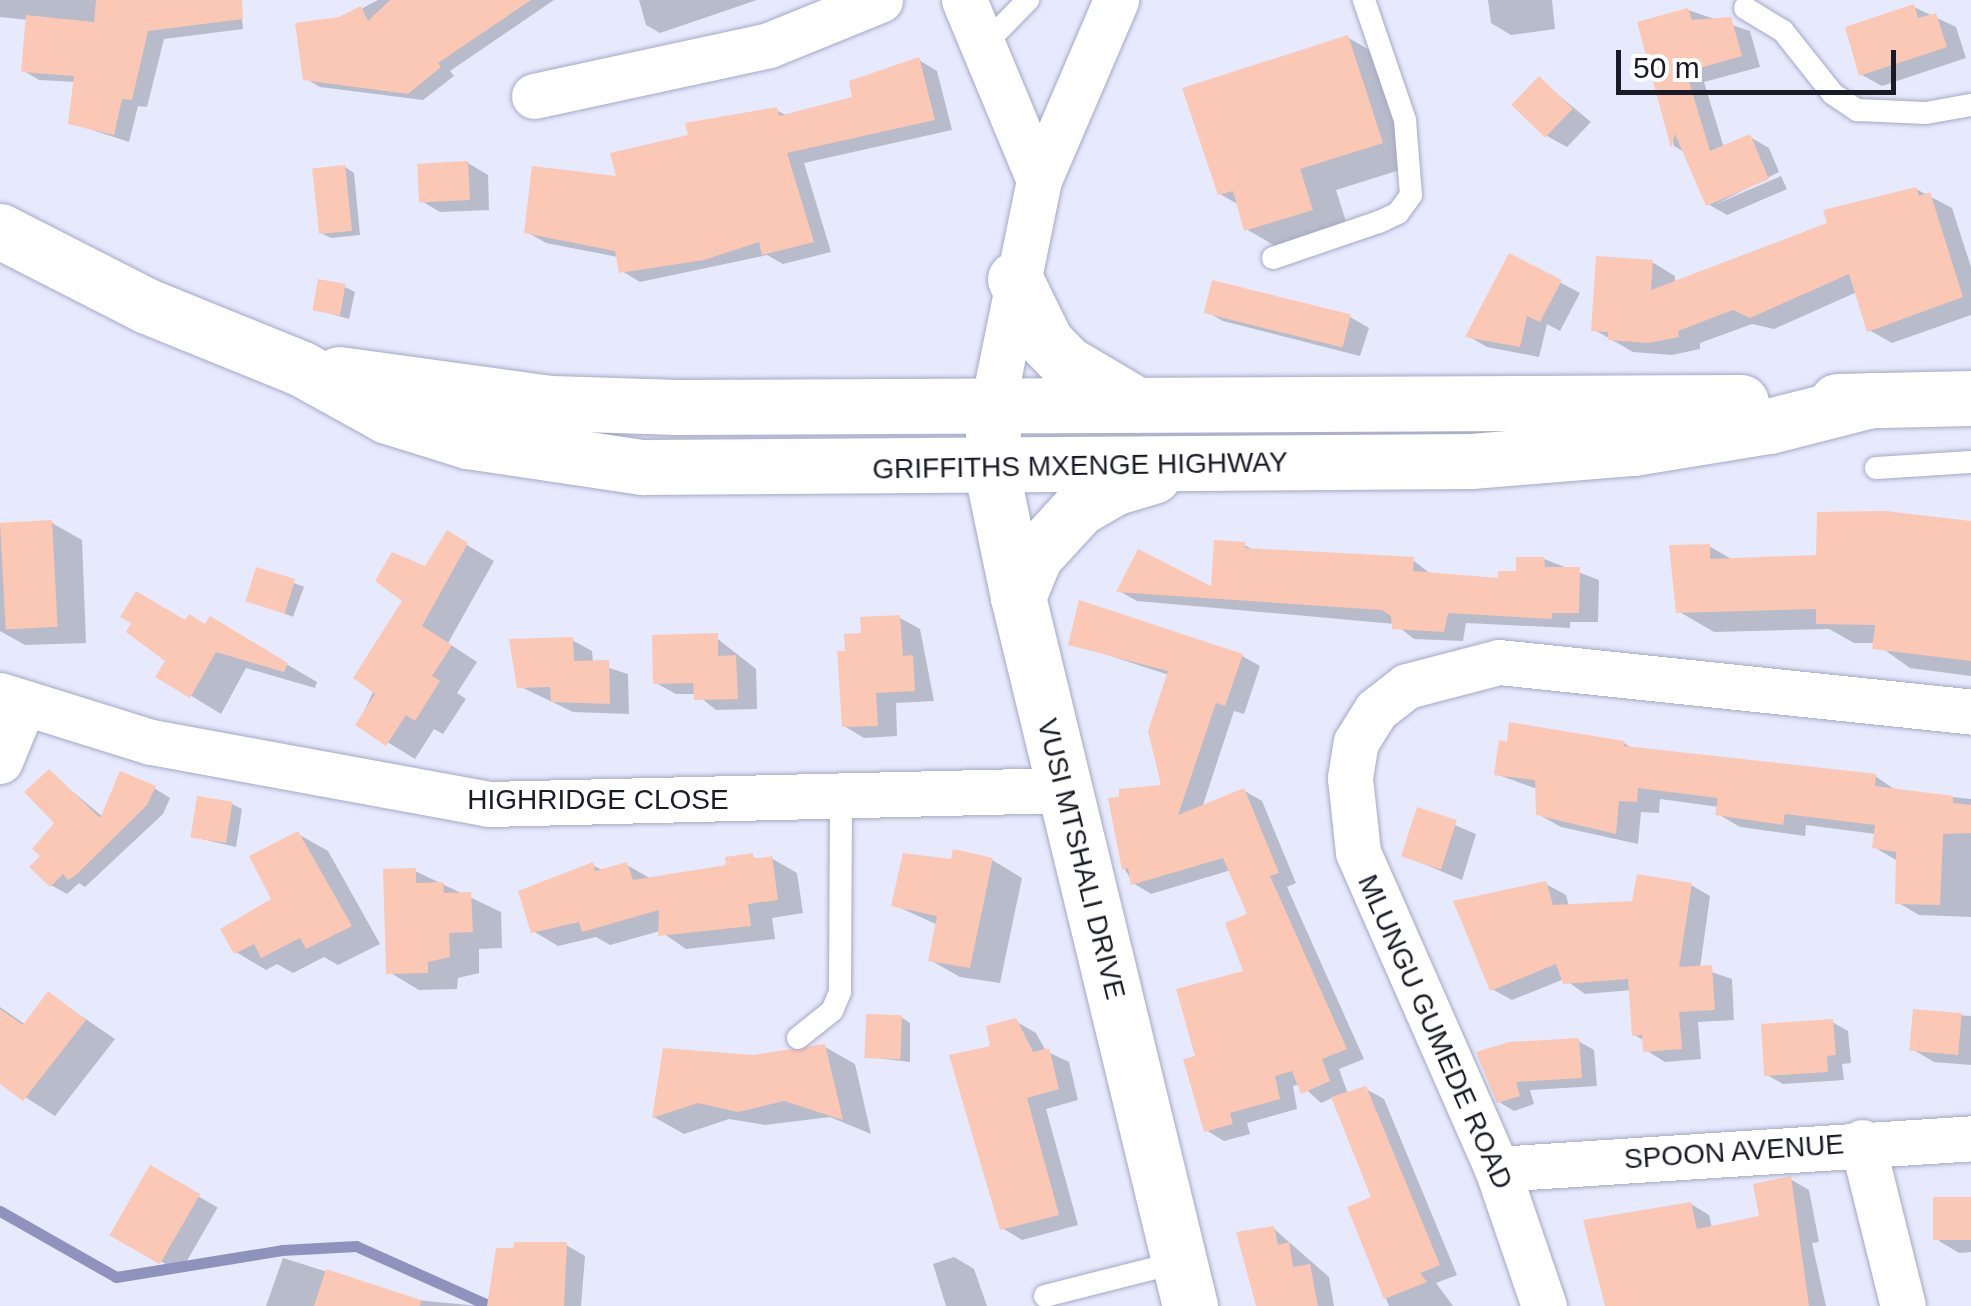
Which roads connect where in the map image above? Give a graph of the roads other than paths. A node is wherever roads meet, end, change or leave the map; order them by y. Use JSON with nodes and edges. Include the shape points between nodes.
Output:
{"nodes":[{"id":1,"x":880,"y":0,"type":"edge"},
{"id":2,"x":964,"y":0,"type":"edge"},
{"id":3,"x":1028,"y":0,"type":"edge"},
{"id":4,"x":1116,"y":0,"type":"edge"},
{"id":5,"x":1364,"y":0,"type":"edge"},
{"id":6,"x":1745,"y":8,"type":"dead end"},
{"id":7,"x":982,"y":47,"type":"junction"},
{"id":8,"x":534,"y":96,"type":"dead end"},
{"id":9,"x":1971,"y":105,"type":"edge"},
{"id":10,"x":1038,"y":180,"type":"junction"},
{"id":11,"x":0,"y":231,"type":"edge"},
{"id":12,"x":1273,"y":258,"type":"dead end"},
{"id":13,"x":1016,"y":279,"type":"junction"},
{"id":14,"x":302,"y":369,"type":"junction"},
{"id":15,"x":1971,"y":398,"type":"edge"},
{"id":16,"x":1871,"y":400,"type":"junction"},
{"id":17,"x":1143,"y":408,"type":"junction"},
{"id":18,"x":992,"y":409,"type":"junction"},
{"id":19,"x":1971,"y":462,"type":"edge"},
{"id":20,"x":1225,"y":464,"type":"junction"},
{"id":21,"x":994,"y":466,"type":"junction"},
{"id":22,"x":1876,"y":468,"type":"dead end"},
{"id":23,"x":1018,"y":597,"type":"junction"},
{"id":24,"x":12,"y":700,"type":"edge"},
{"id":25,"x":1971,"y":712,"type":"edge"},
{"id":26,"x":0,"y":761,"type":"edge"},
{"id":27,"x":1064,"y":790,"type":"junction"},
{"id":28,"x":841,"y":796,"type":"junction"},
{"id":29,"x":798,"y":1038,"type":"dead end"},
{"id":30,"x":1971,"y":1138,"type":"edge"},
{"id":31,"x":1862,"y":1142,"type":"junction"},
{"id":32,"x":1497,"y":1169,"type":"junction"},
{"id":33,"x":1185,"y":1284,"type":"edge"},
{"id":34,"x":1045,"y":1296,"type":"dead end"},
{"id":35,"x":1544,"y":1306,"type":"edge"},
{"id":36,"x":1902,"y":1306,"type":"edge"}],
"edges":[{"from":1,"to":8,"type":"street","via":[[769,45]]},
{"from":2,"to":7,"type":"street"},
{"from":3,"to":7,"type":"lane"},
{"from":4,"to":10,"type":"street"},
{"from":5,"to":12,"type":"lane","via":[[1405,120],[1411,195],[1398,214]]},
{"from":6,"to":9,"type":"lane","via":[[1783,30],[1833,94],[1857,110],[1926,114]]},
{"from":7,"to":10,"type":"street"},
{"from":10,"to":13,"type":"street"},
{"from":11,"to":14,"type":"street","name":"GRIFFITHS MXENGE HIGHWAY","via":[[147,306]]},
{"from":13,"to":17,"type":"street","via":[[1046,342],[1066,363]]},
{"from":13,"to":18,"type":"street"},
{"from":14,"to":18,"type":"street","name":"GRIFFITHS MXENGE HIGHWAY","via":[[552,403]]},
{"from":14,"to":21,"type":"street","name":"GRIFFITHS MXENGE HIGHWAY","via":[[387,416],[468,442],[555,456],[731,471]]},
{"from":15,"to":16,"type":"street","name":"GRIFFITHS MXENGE HIGHWAY"},
{"from":16,"to":17,"type":"street","name":"GRIFFITHS MXENGE HIGHWAY"},
{"from":16,"to":20,"type":"street","name":"GRIFFITHS MXENGE HIGHWAY","via":[[1768,426],[1632,448],[1472,461]]},
{"from":17,"to":18,"type":"street","name":"GRIFFITHS MXENGE HIGHWAY"},
{"from":18,"to":21,"type":"street","name":"VUSI MTSHALI DRIVE"},
{"from":19,"to":22,"type":"lane"},
{"from":20,"to":21,"type":"street","name":"GRIFFITHS MXENGE HIGHWAY"},
{"from":20,"to":23,"type":"street","via":[[1140,478],[1079,508],[1036,556]]},
{"from":21,"to":23,"type":"street","name":"VUSI MTSHALI DRIVE"},
{"from":23,"to":27,"type":"street","name":"VUSI MTSHALI DRIVE"},
{"from":24,"to":26,"type":"street","name":"HIGHRIDGE CLOSE"},
{"from":24,"to":28,"type":"street","name":"HIGHRIDGE CLOSE","via":[[151,742],[457,801]]},
{"from":25,"to":32,"type":"street","name":"MLUNGU GUMEDE ROAD","via":[[1498,662],[1407,686],[1376,710],[1356,742],[1350,778],[1358,852]]},
{"from":27,"to":28,"type":"street","name":"HIGHRIDGE CLOSE"},
{"from":27,"to":33,"type":"street","name":"VUSI MTSHALI DRIVE"},
{"from":28,"to":29,"type":"lane","via":[[840,992],[832,1010]]},
{"from":30,"to":31,"type":"street","name":"SPOON AVENUE"},
{"from":31,"to":32,"type":"street","name":"SPOON AVENUE"},
{"from":31,"to":36,"type":"street"},
{"from":32,"to":35,"type":"street","name":"MLUNGU GUMEDE ROAD"},
{"from":33,"to":34,"type":"lane"}]}
